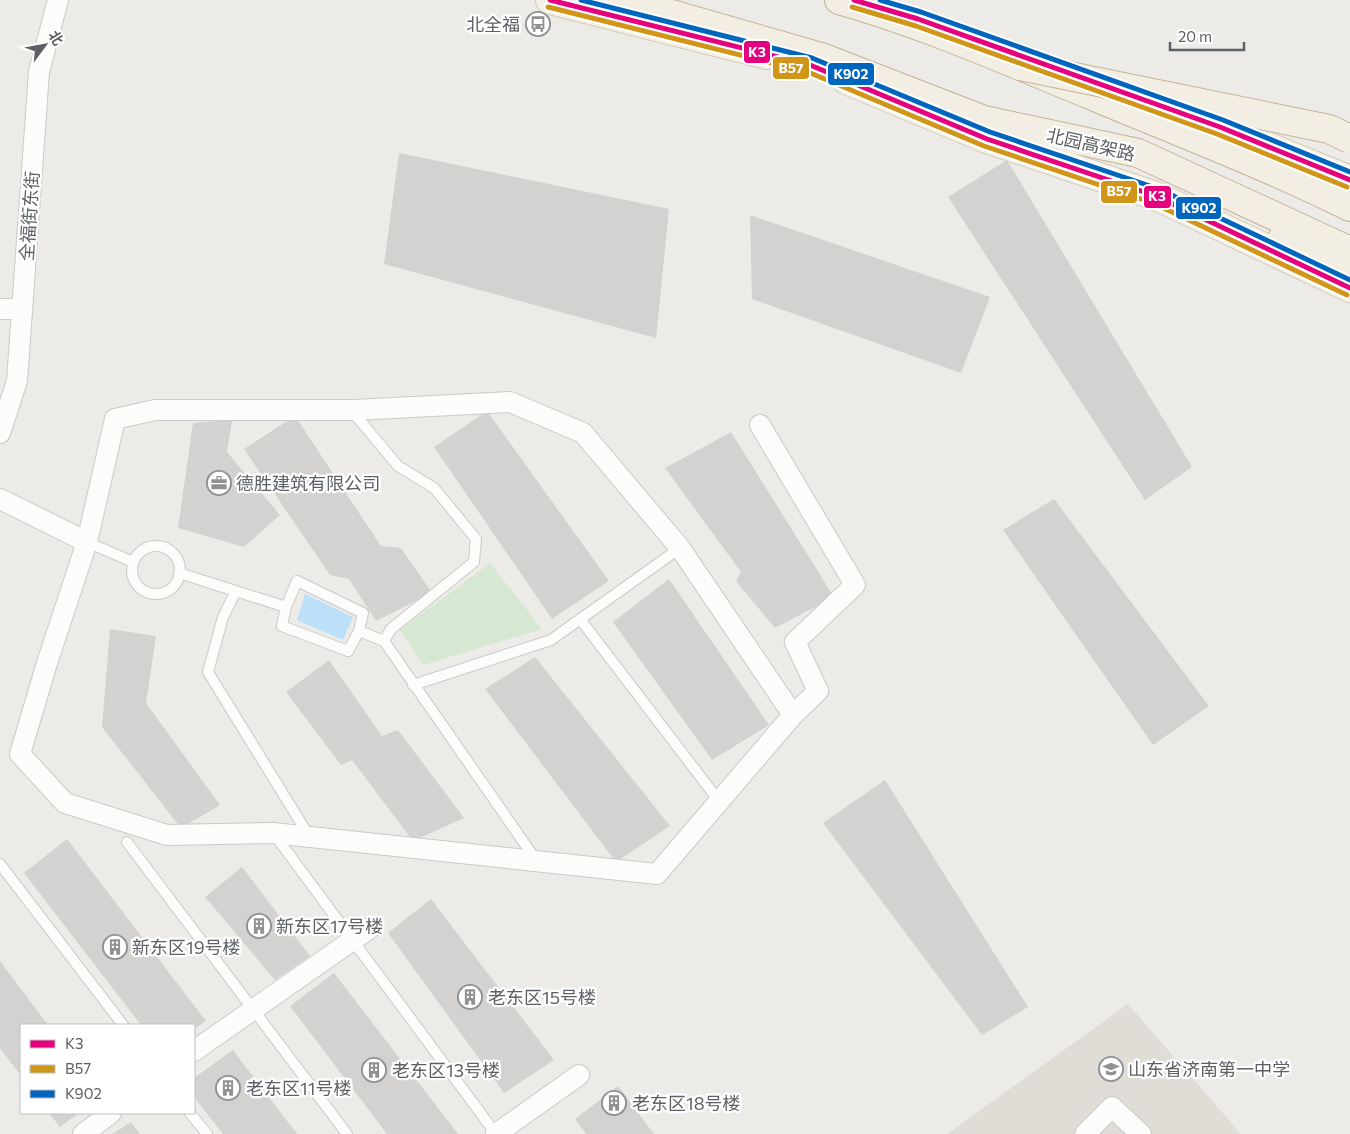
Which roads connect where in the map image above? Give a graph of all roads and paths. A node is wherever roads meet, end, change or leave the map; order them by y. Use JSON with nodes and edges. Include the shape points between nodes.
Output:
{"nodes":[{"id":1,"x":58,"y":0,"type":"edge"},
{"id":2,"x":550,"y":0,"type":"edge"},
{"id":3,"x":623,"y":0,"type":"edge"},
{"id":4,"x":839,"y":0,"type":"edge"},
{"id":5,"x":858,"y":3,"type":"edge"},
{"id":6,"x":1020,"y":66,"type":"junction"},
{"id":7,"x":984,"y":120,"type":"junction"},
{"id":8,"x":1350,"y":139,"type":"edge"},
{"id":9,"x":1350,"y":180,"type":"edge"},
{"id":10,"x":1350,"y":207,"type":"edge"},
{"id":11,"x":1350,"y":250,"type":"edge"},
{"id":12,"x":1350,"y":274,"type":"edge"},
{"id":13,"x":1350,"y":288,"type":"edge"},
{"id":14,"x":22,"y":308,"type":"junction"},
{"id":15,"x":0,"y":309,"type":"edge"},
{"id":16,"x":351,"y":410,"type":"junction"},
{"id":17,"x":760,"y":425,"type":"dead end"},
{"id":18,"x":0,"y":433,"type":"edge"},
{"id":19,"x":0,"y":499,"type":"edge"},
{"id":20,"x":88,"y":542,"type":"junction"},
{"id":21,"x":680,"y":548,"type":"junction"},
{"id":22,"x":133,"y":562,"type":"junction"},
{"id":23,"x":179,"y":573,"type":"junction"},
{"id":24,"x":236,"y":591,"type":"junction"},
{"id":25,"x":286,"y":607,"type":"junction"},
{"id":26,"x":580,"y":619,"type":"junction"},
{"id":27,"x":359,"y":631,"type":"junction"},
{"id":28,"x":384,"y":641,"type":"junction"},
{"id":29,"x":413,"y":685,"type":"junction"},
{"id":30,"x":793,"y":715,"type":"junction"},
{"id":31,"x":719,"y":801,"type":"junction"},
{"id":32,"x":273,"y":833,"type":"junction"},
{"id":33,"x":309,"y":837,"type":"junction"},
{"id":34,"x":127,"y":842,"type":"dead end"},
{"id":35,"x":537,"y":862,"type":"junction"},
{"id":36,"x":0,"y":864,"type":"edge"},
{"id":37,"x":370,"y":928,"type":"dead end"},
{"id":38,"x":353,"y":940,"type":"junction"},
{"id":39,"x":254,"y":1010,"type":"junction"},
{"id":40,"x":123,"y":1024,"type":"edge"},
{"id":41,"x":195,"y":1050,"type":"edge"},
{"id":42,"x":579,"y":1075,"type":"dead end"},
{"id":43,"x":110,"y":1114,"type":"edge"},
{"id":44,"x":191,"y":1114,"type":"edge"},
{"id":45,"x":83,"y":1134,"type":"edge"},
{"id":46,"x":206,"y":1134,"type":"edge"},
{"id":47,"x":347,"y":1134,"type":"edge"},
{"id":48,"x":496,"y":1134,"type":"edge"},
{"id":49,"x":1085,"y":1134,"type":"edge"},
{"id":50,"x":1141,"y":1134,"type":"edge"}],
"edges":[{"from":1,"to":14,"type":"street","name":"全福街东街","via":[[39,72]]},
{"from":2,"to":13,"type":"main road","via":[[810,65],[987,139],[1156,196]]},
{"from":3,"to":7,"type":"highway","name":"北园高架路","via":[[824,58]]},
{"from":4,"to":5,"type":"highway"},
{"from":5,"to":6,"type":"highway"},
{"from":5,"to":9,"type":"main road","via":[[918,19],[1202,120]]},
{"from":6,"to":8,"type":"highway","bridge":true,"via":[[1329,129]]},
{"from":6,"to":10,"type":"highway","bridge":true,"via":[[1295,180]]},
{"from":7,"to":11,"type":"highway","name":"北园高架路","via":[[1138,153]]},
{"from":7,"to":12,"type":"highway","via":[[1164,181]]},
{"from":14,"to":15,"type":"street"},
{"from":14,"to":18,"type":"street","name":"全福街东街","via":[[17,382]]},
{"from":16,"to":20,"type":"street","via":[[155,410],[115,420]]},
{"from":16,"to":21,"type":"street","via":[[510,402],[583,433]]},
{"from":16,"to":28,"type":"lane","via":[[398,466],[434,488],[476,539],[474,562],[391,629]]},
{"from":17,"to":30,"type":"street","via":[[855,585],[794,642],[818,691]]},
{"from":19,"to":20,"type":"street"},
{"from":20,"to":22,"type":"lane"},
{"from":20,"to":32,"type":"street","via":[[20,754],[65,803],[167,835]]},
{"from":21,"to":26,"type":"lane"},
{"from":21,"to":30,"type":"street"},
{"from":22,"to":23,"type":"lane","via":[[142,550],[158,546],[176,558]]},
{"from":22,"to":23,"type":"lane","via":[[133,578],[150,593],[165,592],[172,587]]},
{"from":23,"to":24,"type":"lane"},
{"from":24,"to":25,"type":"lane"},
{"from":24,"to":33,"type":"lane","via":[[223,617],[208,672]]},
{"from":25,"to":27,"type":"lane","via":[[282,626],[348,651]]},
{"from":25,"to":27,"type":"lane","via":[[297,581],[363,613]]},
{"from":26,"to":29,"type":"lane","via":[[551,640]]},
{"from":26,"to":31,"type":"lane"},
{"from":27,"to":28,"type":"lane"},
{"from":28,"to":29,"type":"lane"},
{"from":29,"to":35,"type":"lane"},
{"from":30,"to":31,"type":"street"},
{"from":31,"to":35,"type":"street","via":[[657,874]]},
{"from":32,"to":33,"type":"street"},
{"from":32,"to":38,"type":"lane"},
{"from":33,"to":35,"type":"street"},
{"from":34,"to":39,"type":"lane"},
{"from":36,"to":40,"type":"lane"},
{"from":37,"to":38,"type":"street"},
{"from":38,"to":39,"type":"street"},
{"from":38,"to":48,"type":"lane"},
{"from":39,"to":41,"type":"street"},
{"from":39,"to":47,"type":"lane"},
{"from":42,"to":48,"type":"street"},
{"from":43,"to":45,"type":"street"},
{"from":44,"to":46,"type":"lane"},
{"from":49,"to":50,"type":"street","via":[[1112,1107]]}]}
